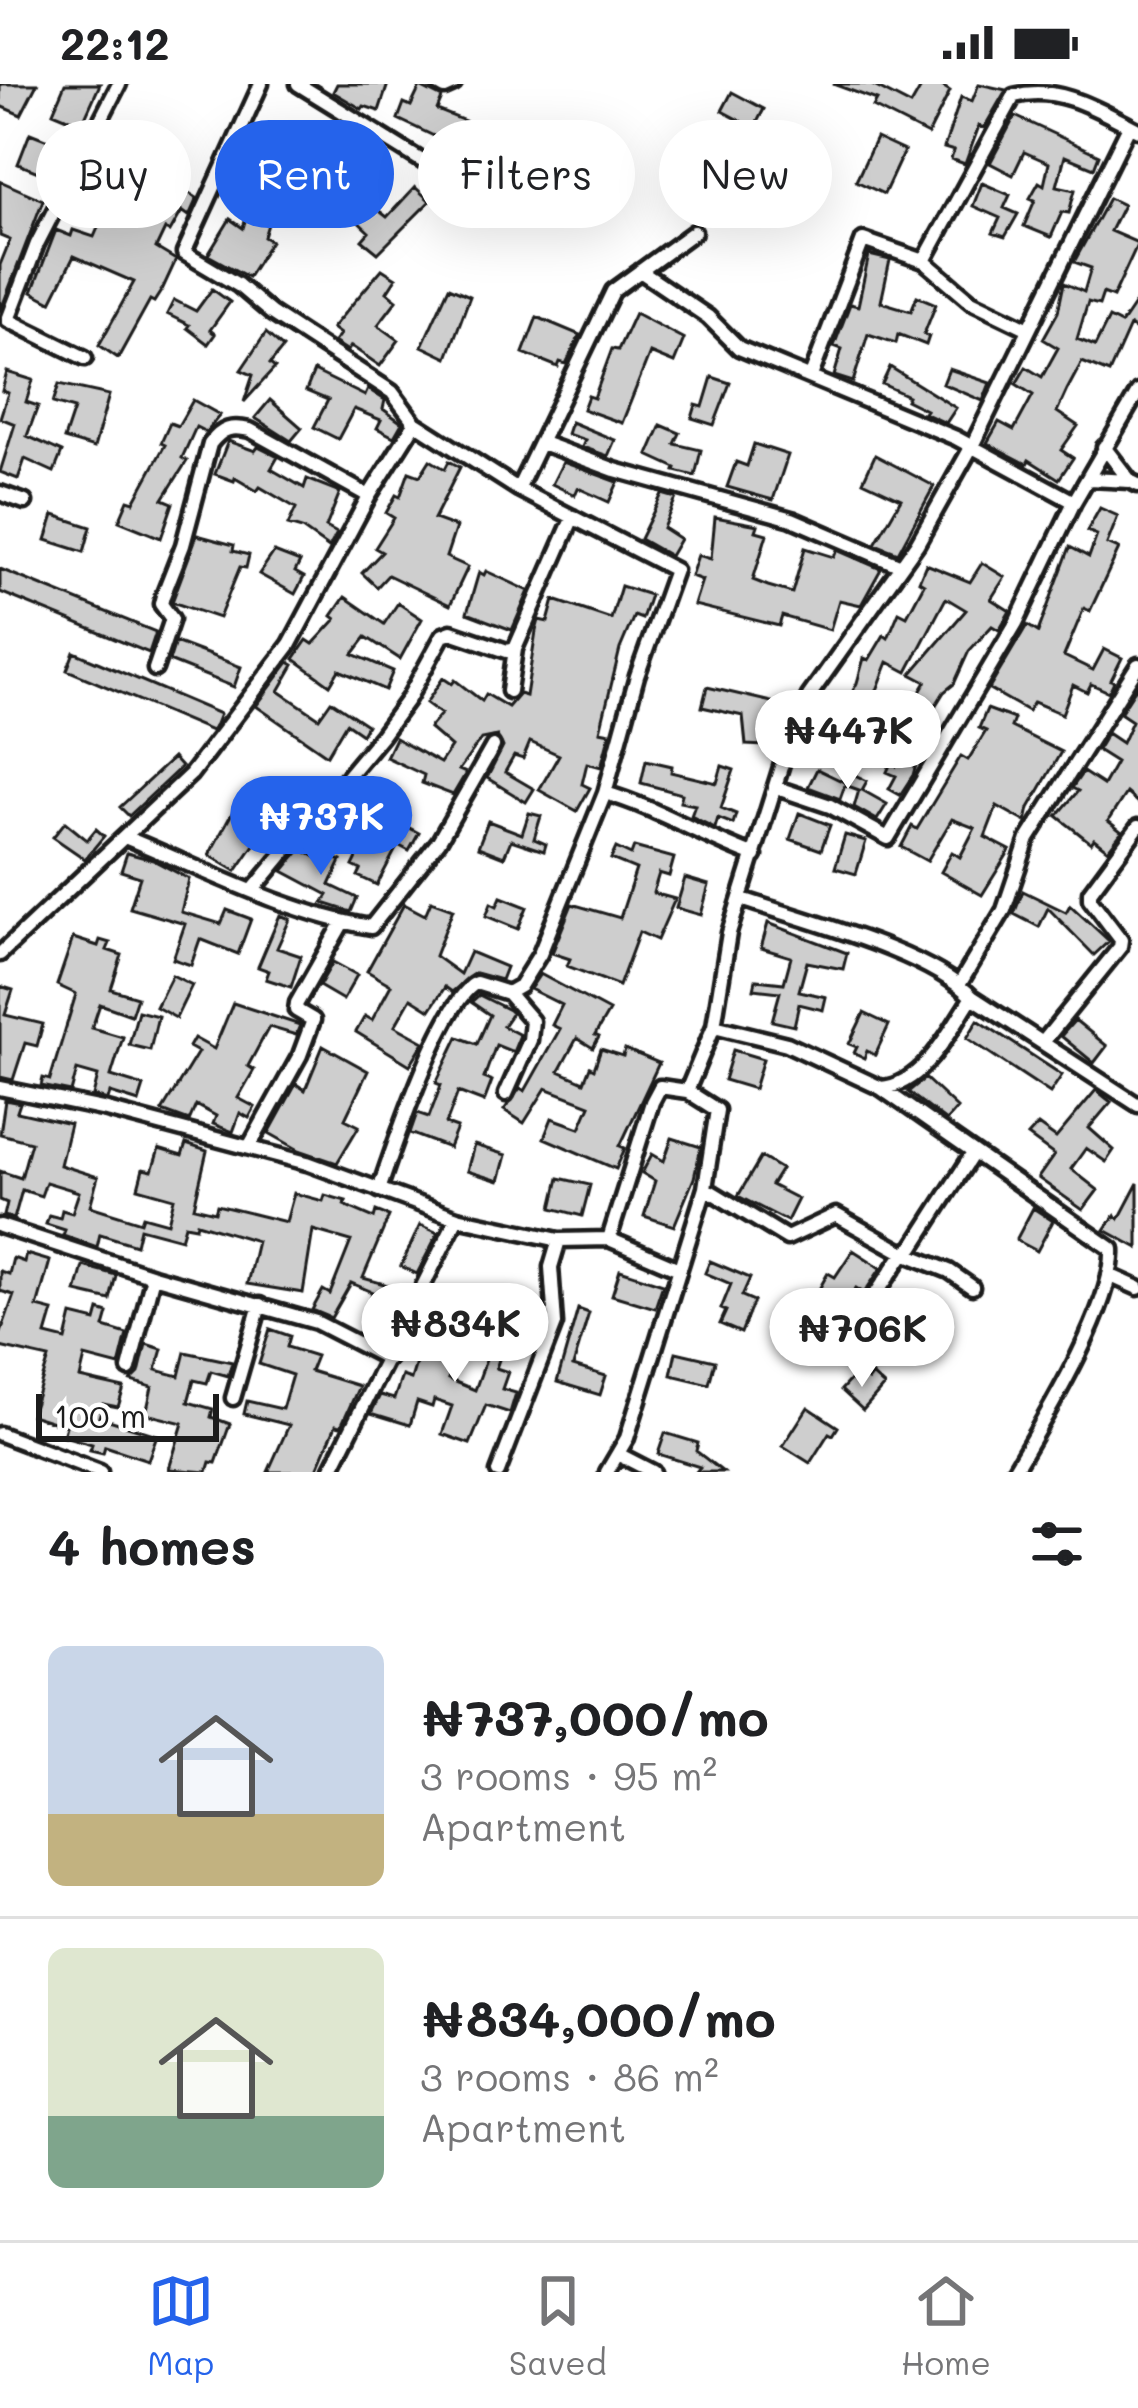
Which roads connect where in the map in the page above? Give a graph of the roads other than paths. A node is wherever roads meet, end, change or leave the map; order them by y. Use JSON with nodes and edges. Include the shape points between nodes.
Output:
{"nodes":[{"id":1,"x":118,"y":84,"type":"edge"},
{"id":2,"x":261,"y":84,"type":"edge"},
{"id":3,"x":438,"y":84,"type":"edge"},
{"id":4,"x":454,"y":84,"type":"edge"},
{"id":5,"x":309,"y":86,"type":"edge"},
{"id":6,"x":1017,"y":90,"type":"edge"},
{"id":7,"x":1134,"y":128,"type":"edge"},
{"id":8,"x":418,"y":158,"type":"edge"},
{"id":9,"x":694,"y":232,"type":"dead end"},
{"id":10,"x":924,"y":261,"type":"junction"},
{"id":11,"x":640,"y":272,"type":"junction"},
{"id":12,"x":1027,"y":328,"type":"junction"},
{"id":13,"x":85,"y":358,"type":"dead end"},
{"id":14,"x":811,"y":376,"type":"junction"},
{"id":15,"x":1138,"y":392,"type":"edge"},
{"id":16,"x":415,"y":423,"type":"junction"},
{"id":17,"x":542,"y":443,"type":"junction"},
{"id":18,"x":972,"y":446,"type":"junction"},
{"id":19,"x":1104,"y":447,"type":"junction"},
{"id":20,"x":1090,"y":479,"type":"junction"},
{"id":21,"x":1134,"y":483,"type":"edge"},
{"id":22,"x":518,"y":489,"type":"junction"},
{"id":23,"x":0,"y":493,"type":"edge"},
{"id":24,"x":369,"y":496,"type":"junction"},
{"id":25,"x":25,"y":502,"type":"dead end"},
{"id":26,"x":1074,"y":502,"type":"junction"},
{"id":27,"x":573,"y":517,"type":"junction"},
{"id":28,"x":901,"y":566,"type":"junction"},
{"id":29,"x":515,"y":649,"type":"junction"},
{"id":30,"x":1138,"y":665,"type":"edge"},
{"id":31,"x":155,"y":669,"type":"dead end"},
{"id":32,"x":509,"y":691,"type":"dead end"},
{"id":33,"x":493,"y":746,"type":"dead end"},
{"id":34,"x":777,"y":788,"type":"junction"},
{"id":35,"x":604,"y":793,"type":"junction"},
{"id":36,"x":1138,"y":827,"type":"edge"},
{"id":37,"x":127,"y":838,"type":"junction"},
{"id":38,"x":755,"y":856,"type":"junction"},
{"id":39,"x":253,"y":890,"type":"junction"},
{"id":40,"x":742,"y":899,"type":"junction"},
{"id":41,"x":343,"y":922,"type":"junction"},
{"id":42,"x":0,"y":954,"type":"edge"},
{"id":43,"x":959,"y":985,"type":"junction"},
{"id":44,"x":508,"y":993,"type":"junction"},
{"id":45,"x":972,"y":997,"type":"junction"},
{"id":46,"x":714,"y":1026,"type":"junction"},
{"id":47,"x":1044,"y":1041,"type":"junction"},
{"id":48,"x":0,"y":1088,"type":"edge"},
{"id":49,"x":881,"y":1088,"type":"junction"},
{"id":50,"x":687,"y":1091,"type":"junction"},
{"id":51,"x":506,"y":1094,"type":"dead end"},
{"id":52,"x":1138,"y":1105,"type":"edge"},
{"id":53,"x":249,"y":1148,"type":"junction"},
{"id":54,"x":972,"y":1155,"type":"junction"},
{"id":55,"x":705,"y":1188,"type":"junction"},
{"id":56,"x":379,"y":1190,"type":"junction"},
{"id":57,"x":458,"y":1218,"type":"junction"},
{"id":58,"x":0,"y":1226,"type":"edge"},
{"id":59,"x":609,"y":1239,"type":"junction"},
{"id":60,"x":559,"y":1240,"type":"junction"},
{"id":61,"x":904,"y":1253,"type":"junction"},
{"id":62,"x":679,"y":1269,"type":"junction"},
{"id":63,"x":1109,"y":1275,"type":"junction"},
{"id":64,"x":153,"y":1276,"type":"junction"},
{"id":65,"x":972,"y":1287,"type":"dead end"},
{"id":66,"x":1138,"y":1288,"type":"edge"},
{"id":67,"x":260,"y":1305,"type":"junction"},
{"id":68,"x":861,"y":1316,"type":"dead end"},
{"id":69,"x":388,"y":1359,"type":"junction"},
{"id":70,"x":129,"y":1369,"type":"dead end"},
{"id":71,"x":232,"y":1398,"type":"dead end"},
{"id":72,"x":0,"y":1434,"type":"edge"},
{"id":73,"x":618,"y":1454,"type":"junction"},
{"id":74,"x":100,"y":1472,"type":"edge"},
{"id":75,"x":330,"y":1472,"type":"edge"},
{"id":76,"x":498,"y":1472,"type":"edge"},
{"id":77,"x":607,"y":1472,"type":"edge"},
{"id":78,"x":652,"y":1472,"type":"edge"},
{"id":79,"x":1013,"y":1472,"type":"edge"}],
"edges":[{"from":1,"to":13,"type":"street","via":[[8,320]]},
{"from":2,"to":16,"type":"street","via":[[184,253],[392,392]]},
{"from":3,"to":4,"type":"street"},
{"from":5,"to":8,"type":"street"},
{"from":6,"to":7,"type":"street","via":[[1058,93]]},
{"from":6,"to":10,"type":"street"},
{"from":7,"to":12,"type":"street"},
{"from":9,"to":11,"type":"street"},
{"from":10,"to":12,"type":"street","via":[[971,302]]},
{"from":10,"to":14,"type":"street","via":[[863,240]]},
{"from":11,"to":14,"type":"street","via":[[708,316],[739,348]]},
{"from":11,"to":17,"type":"street","via":[[613,291]]},
{"from":12,"to":18,"type":"street"},
{"from":14,"to":18,"type":"street"},
{"from":15,"to":19,"type":"street"},
{"from":16,"to":22,"type":"street"},
{"from":16,"to":24,"type":"street"},
{"from":17,"to":22,"type":"street"},
{"from":17,"to":28,"type":"street","via":[[792,519]]},
{"from":18,"to":26,"type":"street"},
{"from":18,"to":28,"type":"street"},
{"from":19,"to":20,"type":"street"},
{"from":19,"to":21,"type":"street"},
{"from":20,"to":21,"type":"street"},
{"from":20,"to":26,"type":"street"},
{"from":22,"to":27,"type":"street"},
{"from":23,"to":25,"type":"street"},
{"from":24,"to":31,"type":"street","via":[[250,430],[220,431],[163,596],[173,615]]},
{"from":24,"to":37,"type":"street","via":[[290,644],[191,774]]},
{"from":26,"to":34,"type":"street","via":[[1016,623],[888,838]]},
{"from":27,"to":29,"type":"street"},
{"from":27,"to":35,"type":"street","via":[[675,570]]},
{"from":28,"to":34,"type":"street","via":[[808,696]]},
{"from":29,"to":32,"type":"street"},
{"from":29,"to":39,"type":"street","via":[[443,635],[381,736]]},
{"from":30,"to":43,"type":"street","via":[[1028,839],[1004,910]]},
{"from":33,"to":41,"type":"street","via":[[440,841],[384,914],[371,927]]},
{"from":34,"to":38,"type":"street"},
{"from":35,"to":38,"type":"street"},
{"from":35,"to":44,"type":"street","via":[[540,954]]},
{"from":36,"to":47,"type":"street","via":[[1090,892],[1120,947]]},
{"from":37,"to":39,"type":"street"},
{"from":37,"to":42,"type":"street"},
{"from":38,"to":40,"type":"street"},
{"from":39,"to":41,"type":"street"},
{"from":40,"to":43,"type":"street","via":[[893,952]]},
{"from":40,"to":46,"type":"street"},
{"from":41,"to":53,"type":"street","via":[[298,1003],[296,1010],[313,1020],[300,1055]]},
{"from":43,"to":45,"type":"street"},
{"from":44,"to":51,"type":"street","via":[[533,1028]]},
{"from":44,"to":56,"type":"street","via":[[476,983],[467,988]]},
{"from":45,"to":47,"type":"street"},
{"from":45,"to":49,"type":"street","via":[[919,1070],[899,1087]]},
{"from":46,"to":49,"type":"street","via":[[788,1044]]},
{"from":46,"to":50,"type":"street"},
{"from":47,"to":52,"type":"street"},
{"from":48,"to":53,"type":"street"},
{"from":49,"to":54,"type":"street"},
{"from":50,"to":55,"type":"street","via":[[717,1111]]},
{"from":50,"to":59,"type":"street","via":[[660,1087],[652,1102]]},
{"from":53,"to":56,"type":"street"},
{"from":54,"to":61,"type":"street"},
{"from":54,"to":63,"type":"street","via":[[1112,1249]]},
{"from":55,"to":61,"type":"street","via":[[787,1238],[836,1215]]},
{"from":55,"to":62,"type":"street"},
{"from":56,"to":57,"type":"street"},
{"from":57,"to":60,"type":"street"},
{"from":57,"to":69,"type":"street"},
{"from":58,"to":64,"type":"street"},
{"from":59,"to":60,"type":"street"},
{"from":59,"to":62,"type":"street"},
{"from":60,"to":76,"type":"street","via":[[551,1267],[555,1324]]},
{"from":61,"to":65,"type":"street"},
{"from":61,"to":68,"type":"street"},
{"from":62,"to":73,"type":"street"},
{"from":63,"to":66,"type":"street"},
{"from":63,"to":79,"type":"street","via":[[1067,1381]]},
{"from":64,"to":67,"type":"street"},
{"from":64,"to":70,"type":"street"},
{"from":67,"to":69,"type":"street","via":[[316,1322]]},
{"from":67,"to":71,"type":"street"},
{"from":69,"to":75,"type":"street"},
{"from":72,"to":74,"type":"street"},
{"from":73,"to":77,"type":"street"},
{"from":73,"to":78,"type":"street"}]}
